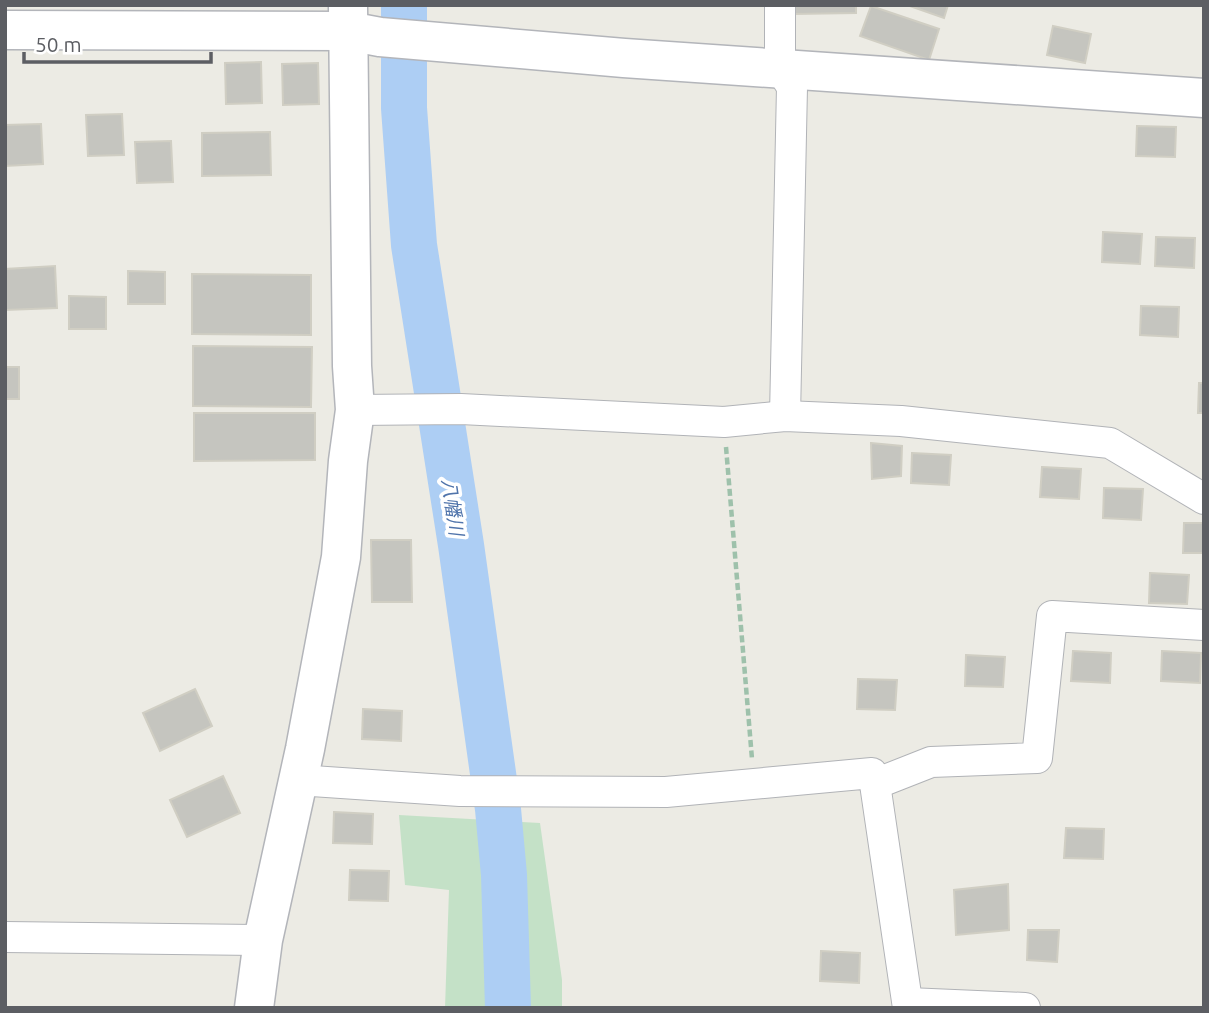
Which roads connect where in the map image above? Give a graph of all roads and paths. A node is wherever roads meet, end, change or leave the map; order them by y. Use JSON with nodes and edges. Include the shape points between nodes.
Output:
{"nodes":[{"id":1,"x":780,"y":5,"type":"edge"},
{"id":2,"x":359,"y":25,"type":"edge"},
{"id":3,"x":5,"y":30,"type":"edge"},
{"id":4,"x":780,"y":68,"type":"junction"},
{"id":5,"x":1204,"y":98,"type":"edge"},
{"id":6,"x":355,"y":410,"type":"junction"},
{"id":7,"x":785,"y":416,"type":"junction"},
{"id":8,"x":724,"y":422,"type":"junction"},
{"id":9,"x":1204,"y":499,"type":"edge"},
{"id":10,"x":1204,"y":625,"type":"edge"},
{"id":11,"x":297,"y":780,"type":"junction"},
{"id":12,"x":754,"y":784,"type":"junction"},
{"id":13,"x":875,"y":784,"type":"junction"},
{"id":14,"x":5,"y":937,"type":"edge"},
{"id":15,"x":263,"y":940,"type":"junction"},
{"id":16,"x":908,"y":1005,"type":"edge"},
{"id":17,"x":254,"y":1008,"type":"edge"},
{"id":18,"x":1025,"y":1008,"type":"edge"}],
"edges":[{"from":1,"to":4,"type":"street"},
{"from":2,"to":3,"type":"street"},
{"from":2,"to":4,"type":"street","via":[[429,41]]},
{"from":2,"to":6,"type":"street"},
{"from":4,"to":5,"type":"street"},
{"from":4,"to":7,"type":"street","via":[[792,87]]},
{"from":6,"to":8,"type":"street","via":[[461,409]]},
{"from":6,"to":11,"type":"street","via":[[341,557]]},
{"from":7,"to":8,"type":"street"},
{"from":7,"to":9,"type":"street","via":[[901,421],[1110,443]]},
{"from":8,"to":12,"type":"path"},
{"from":10,"to":13,"type":"street","via":[[1052,616],[1037,758],[930,762]]},
{"from":11,"to":12,"type":"street","via":[[534,792],[666,792]]},
{"from":11,"to":15,"type":"street"},
{"from":12,"to":13,"type":"street","via":[[872,772]]},
{"from":13,"to":16,"type":"street"},
{"from":14,"to":15,"type":"street"},
{"from":15,"to":17,"type":"street"},
{"from":16,"to":18,"type":"street"}]}
